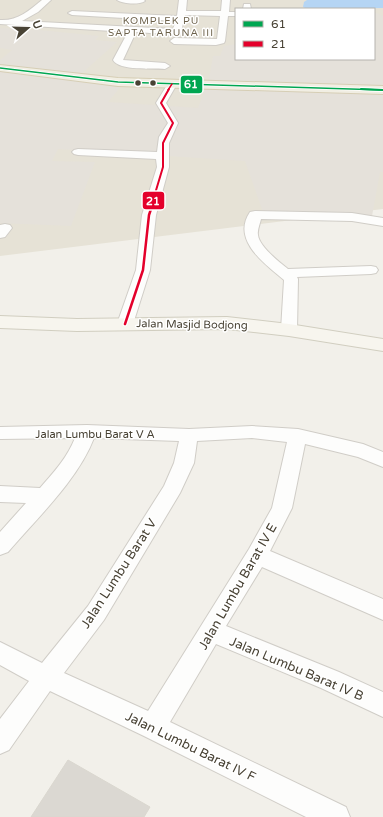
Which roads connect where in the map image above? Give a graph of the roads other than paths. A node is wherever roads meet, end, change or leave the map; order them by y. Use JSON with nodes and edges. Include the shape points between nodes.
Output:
{"nodes":[{"id":1,"x":47,"y":0,"type":"edge"},
{"id":2,"x":121,"y":0,"type":"edge"},
{"id":3,"x":141,"y":0,"type":"edge"},
{"id":4,"x":183,"y":0,"type":"edge"},
{"id":5,"x":226,"y":0,"type":"edge"},
{"id":6,"x":82,"y":4,"type":"dead end"},
{"id":7,"x":72,"y":13,"type":"junction"},
{"id":8,"x":223,"y":14,"type":"junction"},
{"id":9,"x":235,"y":14,"type":"edge"},
{"id":10,"x":136,"y":16,"type":"junction"},
{"id":11,"x":181,"y":16,"type":"junction"},
{"id":12,"x":0,"y":22,"type":"edge"},
{"id":13,"x":14,"y":22,"type":"junction"},
{"id":14,"x":56,"y":25,"type":"junction"},
{"id":15,"x":133,"y":30,"type":"junction"},
{"id":16,"x":177,"y":32,"type":"junction"},
{"id":17,"x":165,"y":66,"type":"junction"},
{"id":18,"x":0,"y":68,"type":"edge"},
{"id":19,"x":134,"y":83,"type":"junction"},
{"id":20,"x":178,"y":84,"type":"junction"},
{"id":21,"x":383,"y":90,"type":"edge"},
{"id":22,"x":78,"y":152,"type":"dead end"},
{"id":23,"x":162,"y":156,"type":"junction"},
{"id":24,"x":383,"y":222,"type":"edge"},
{"id":25,"x":370,"y":270,"type":"dead end"},
{"id":26,"x":285,"y":273,"type":"junction"},
{"id":27,"x":0,"y":322,"type":"edge"},
{"id":28,"x":125,"y":324,"type":"junction"},
{"id":29,"x":289,"y":330,"type":"junction"},
{"id":30,"x":383,"y":345,"type":"edge"},
{"id":31,"x":87,"y":431,"type":"junction"},
{"id":32,"x":0,"y":432,"type":"edge"},
{"id":33,"x":189,"y":435,"type":"junction"},
{"id":34,"x":298,"y":436,"type":"junction"},
{"id":35,"x":383,"y":460,"type":"edge"},
{"id":36,"x":0,"y":494,"type":"edge"},
{"id":37,"x":43,"y":496,"type":"junction"},
{"id":38,"x":2,"y":541,"type":"edge"},
{"id":39,"x":257,"y":556,"type":"junction"},
{"id":40,"x":383,"y":610,"type":"edge"},
{"id":41,"x":211,"y":631,"type":"junction"},
{"id":42,"x":0,"y":653,"type":"edge"},
{"id":43,"x":46,"y":677,"type":"junction"},
{"id":44,"x":383,"y":705,"type":"edge"},
{"id":45,"x":153,"y":727,"type":"junction"},
{"id":46,"x":0,"y":741,"type":"edge"},
{"id":47,"x":336,"y":817,"type":"edge"}],
"edges":[{"from":1,"to":13,"type":"street"},
{"from":2,"to":3,"type":"street"},
{"from":3,"to":10,"type":"street"},
{"from":4,"to":11,"type":"street"},
{"from":5,"to":8,"type":"street"},
{"from":6,"to":7,"type":"street"},
{"from":7,"to":10,"type":"street"},
{"from":7,"to":14,"type":"street"},
{"from":8,"to":9,"type":"street"},
{"from":8,"to":11,"type":"street"},
{"from":8,"to":16,"type":"street","via":[[221,41],[173,44]]},
{"from":10,"to":11,"type":"street"},
{"from":11,"to":16,"type":"street"},
{"from":12,"to":13,"type":"street"},
{"from":13,"to":14,"type":"street"},
{"from":14,"to":15,"type":"street"},
{"from":15,"to":16,"type":"street"},
{"from":15,"to":17,"type":"street","via":[[119,62]]},
{"from":17,"to":19,"type":"street"},
{"from":17,"to":20,"type":"street"},
{"from":18,"to":19,"type":"main road"},
{"from":19,"to":20,"type":"main road"},
{"from":20,"to":21,"type":"main road"},
{"from":20,"to":23,"type":"street","via":[[161,103],[173,123],[165,137]]},
{"from":22,"to":23,"type":"street"},
{"from":23,"to":28,"type":"street","via":[[163,167],[149,215],[143,270]]},
{"from":24,"to":26,"type":"street","via":[[345,217],[255,215],[251,234],[253,241],[270,261]]},
{"from":25,"to":26,"type":"street"},
{"from":26,"to":29,"type":"street","via":[[291,279]]},
{"from":27,"to":28,"type":"street","name":"Jalan Masjid Bodjong"},
{"from":28,"to":29,"type":"street","name":"Jalan Masjid Bodjong","via":[[227,323]]},
{"from":29,"to":30,"type":"street","name":"Jalan Masjid Bodjong"},
{"from":31,"to":32,"type":"street","name":"Jalan Lumbu Barat V A"},
{"from":31,"to":33,"type":"street","name":"Jalan Lumbu Barat V A"},
{"from":31,"to":37,"type":"street","via":[[79,452],[66,472]]},
{"from":33,"to":34,"type":"street","name":"Jalan Lumbu Barat V A","via":[[252,432]]},
{"from":33,"to":43,"type":"street","name":"Jalan Lumbu Barat V","via":[[184,463],[173,488],[96,613]]},
{"from":34,"to":35,"type":"street","name":"Jalan Lumbu Barat V A","via":[[363,451]]},
{"from":34,"to":39,"type":"street","name":"Jalan Lumbu Barat IV E","via":[[282,508]]},
{"from":36,"to":37,"type":"street"},
{"from":37,"to":38,"type":"street"},
{"from":39,"to":40,"type":"street"},
{"from":39,"to":41,"type":"street","name":"Jalan Lumbu Barat IV E"},
{"from":41,"to":44,"type":"street","name":"Jalan Lumbu Barat IV B","via":[[330,680]]},
{"from":41,"to":45,"type":"street","name":"Jalan Lumbu Barat IV E"},
{"from":42,"to":43,"type":"street","name":"Jalan Lumbu Barat IV F"},
{"from":43,"to":45,"type":"street","name":"Jalan Lumbu Barat IV F"},
{"from":43,"to":46,"type":"street","name":"Jalan Lumbu Barat V"},
{"from":45,"to":47,"type":"street","name":"Jalan Lumbu Barat IV F"}]}
